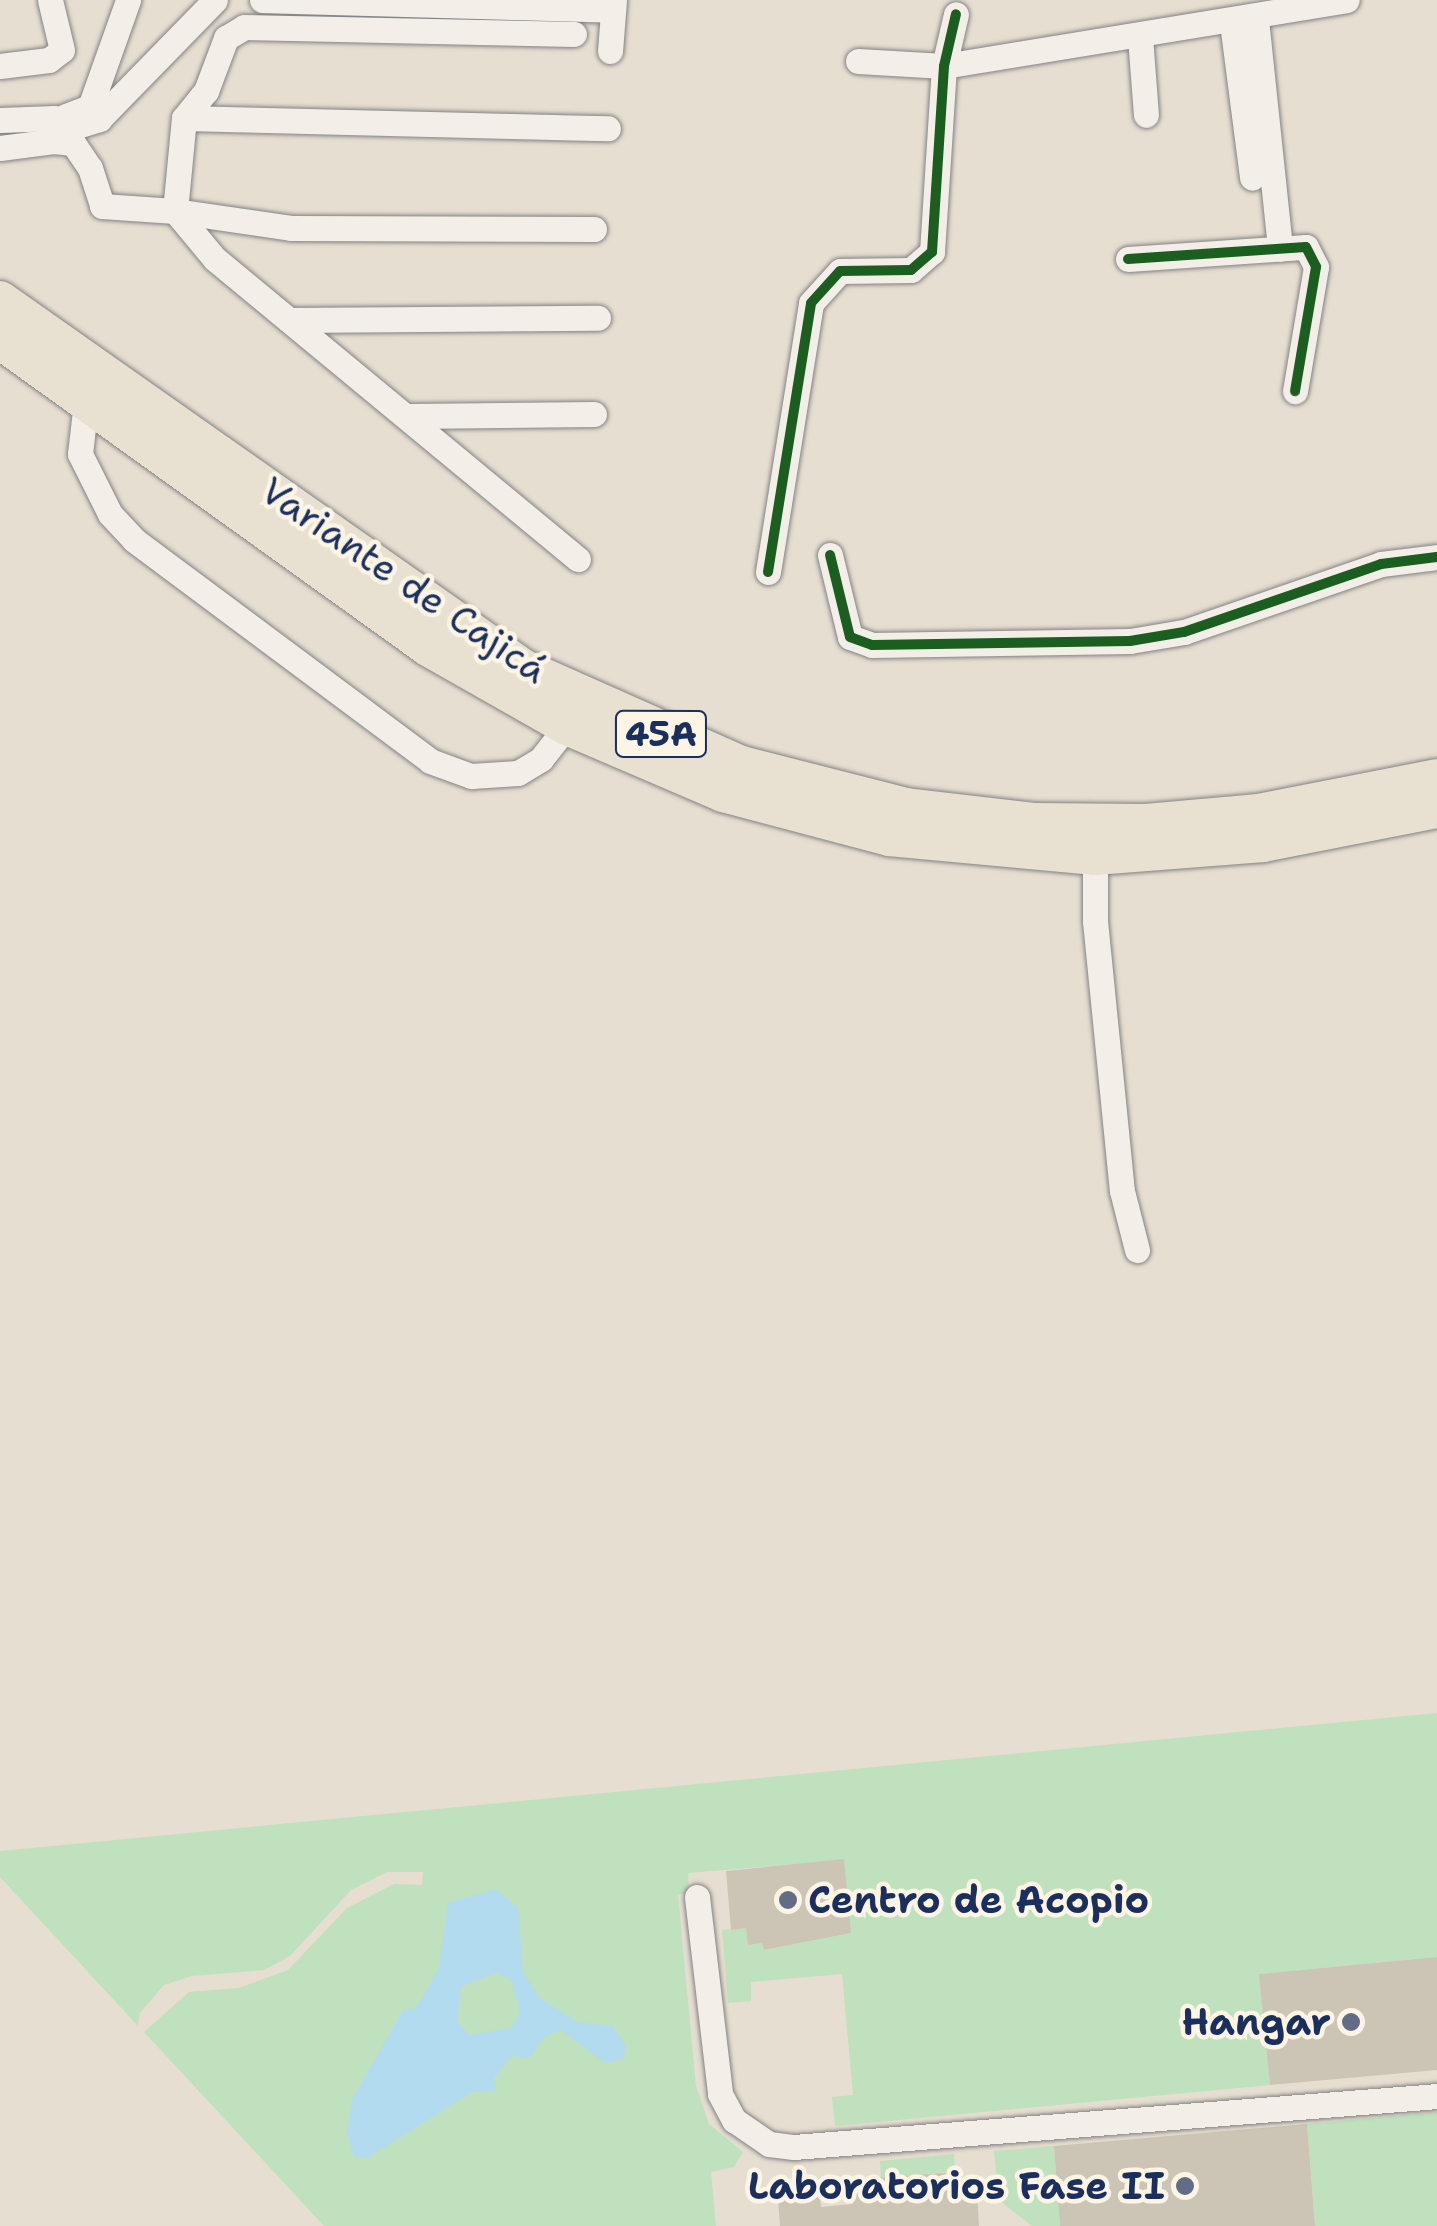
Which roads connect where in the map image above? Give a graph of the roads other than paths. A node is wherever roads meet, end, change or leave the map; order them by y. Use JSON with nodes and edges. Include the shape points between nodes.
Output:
{"nodes":[{"id":1,"x":50,"y":0,"type":"edge"},
{"id":2,"x":128,"y":0,"type":"edge"},
{"id":3,"x":215,"y":0,"type":"edge"},
{"id":4,"x":262,"y":0,"type":"edge"},
{"id":5,"x":1347,"y":0,"type":"edge"},
{"id":6,"x":610,"y":4,"type":"edge"},
{"id":7,"x":956,"y":14,"type":"dead end"},
{"id":8,"x":1244,"y":21,"type":"junction"},
{"id":9,"x":574,"y":34,"type":"dead end"},
{"id":10,"x":1140,"y":37,"type":"junction"},
{"id":11,"x":610,"y":51,"type":"dead end"},
{"id":12,"x":858,"y":60,"type":"dead end"},
{"id":13,"x":0,"y":66,"type":"edge"},
{"id":14,"x":944,"y":66,"type":"junction"},
{"id":15,"x":1146,"y":115,"type":"dead end"},
{"id":16,"x":184,"y":118,"type":"junction"},
{"id":17,"x":0,"y":120,"type":"edge"},
{"id":18,"x":608,"y":128,"type":"dead end"},
{"id":19,"x":58,"y":129,"type":"junction"},
{"id":20,"x":0,"y":148,"type":"edge"},
{"id":21,"x":1252,"y":178,"type":"dead end"},
{"id":22,"x":175,"y":212,"type":"junction"},
{"id":23,"x":594,"y":229,"type":"dead end"},
{"id":24,"x":1280,"y":249,"type":"junction"},
{"id":25,"x":1128,"y":259,"type":"dead end"},
{"id":26,"x":0,"y":300,"type":"edge"},
{"id":27,"x":598,"y":318,"type":"dead end"},
{"id":28,"x":289,"y":320,"type":"junction"},
{"id":29,"x":0,"y":340,"type":"edge"},
{"id":30,"x":1296,"y":391,"type":"dead end"},
{"id":31,"x":86,"y":402,"type":"junction"},
{"id":32,"x":594,"y":414,"type":"dead end"},
{"id":33,"x":410,"y":416,"type":"junction"},
{"id":34,"x":830,"y":555,"type":"dead end"},
{"id":35,"x":1437,"y":557,"type":"edge"},
{"id":36,"x":578,"y":558,"type":"dead end"},
{"id":37,"x":768,"y":572,"type":"dead end"},
{"id":38,"x":567,"y":726,"type":"junction"},
{"id":39,"x":1437,"y":778,"type":"edge"},
{"id":40,"x":1437,"y":809,"type":"edge"},
{"id":41,"x":1096,"y":856,"type":"junction"},
{"id":42,"x":1137,"y":1250,"type":"dead end"},
{"id":43,"x":697,"y":1897,"type":"dead end"},
{"id":44,"x":1437,"y":2096,"type":"edge"}],
"edges":[{"from":1,"to":13,"type":"street","via":[[62,50],[49,60]]},
{"from":2,"to":19,"type":"street","via":[[90,108]]},
{"from":3,"to":19,"type":"street","via":[[100,119]]},
{"from":4,"to":6,"type":"street"},
{"from":5,"to":8,"type":"street"},
{"from":6,"to":11,"type":"street"},
{"from":7,"to":14,"type":"street"},
{"from":8,"to":10,"type":"street"},
{"from":8,"to":21,"type":"street"},
{"from":8,"to":24,"type":"street"},
{"from":9,"to":16,"type":"street","via":[[244,27],[226,38],[206,91]]},
{"from":10,"to":14,"type":"street"},
{"from":10,"to":15,"type":"street"},
{"from":12,"to":14,"type":"street"},
{"from":14,"to":37,"type":"street","via":[[932,252],[911,270],[840,271],[811,303]]},
{"from":16,"to":18,"type":"street"},
{"from":16,"to":22,"type":"street"},
{"from":17,"to":19,"type":"street"},
{"from":19,"to":20,"type":"street"},
{"from":19,"to":22,"type":"street","via":[[90,168],[102,206]]},
{"from":22,"to":23,"type":"street","via":[[291,228]]},
{"from":22,"to":28,"type":"street","via":[[215,259]]},
{"from":24,"to":25,"type":"street"},
{"from":24,"to":30,"type":"street","via":[[1306,247],[1316,267]]},
{"from":26,"to":39,"type":"highway","name":"Variante de Cajicá","number":"45A","via":[[523,668],[742,765],[906,807],[1033,822],[1146,823],[1259,813]]},
{"from":27,"to":28,"type":"street"},
{"from":28,"to":33,"type":"street"},
{"from":29,"to":31,"type":"highway","name":"Variante de Cajicá","number":"45A"},
{"from":31,"to":38,"type":"highway","name":"Variante de Cajicá","number":"45A","via":[[428,647]]},
{"from":31,"to":38,"type":"street","via":[[80,454],[110,514],[134,540],[430,761],[471,776],[518,773],[541,759]]},
{"from":32,"to":33,"type":"street"},
{"from":33,"to":36,"type":"street"},
{"from":34,"to":35,"type":"street","via":[[850,637],[859,644],[1130,641],[1184,632],[1381,564]]},
{"from":38,"to":41,"type":"highway","name":"Variante de Cajicá","number":"45A","via":[[723,793],[889,837]]},
{"from":40,"to":41,"type":"highway","name":"Variante de Cajicá","number":"45A","via":[[1263,843]]},
{"from":41,"to":42,"type":"street","via":[[1095,921],[1122,1190]]},
{"from":43,"to":44,"type":"street","via":[[720,2094],[734,2120],[770,2144],[794,2148]]}]}
